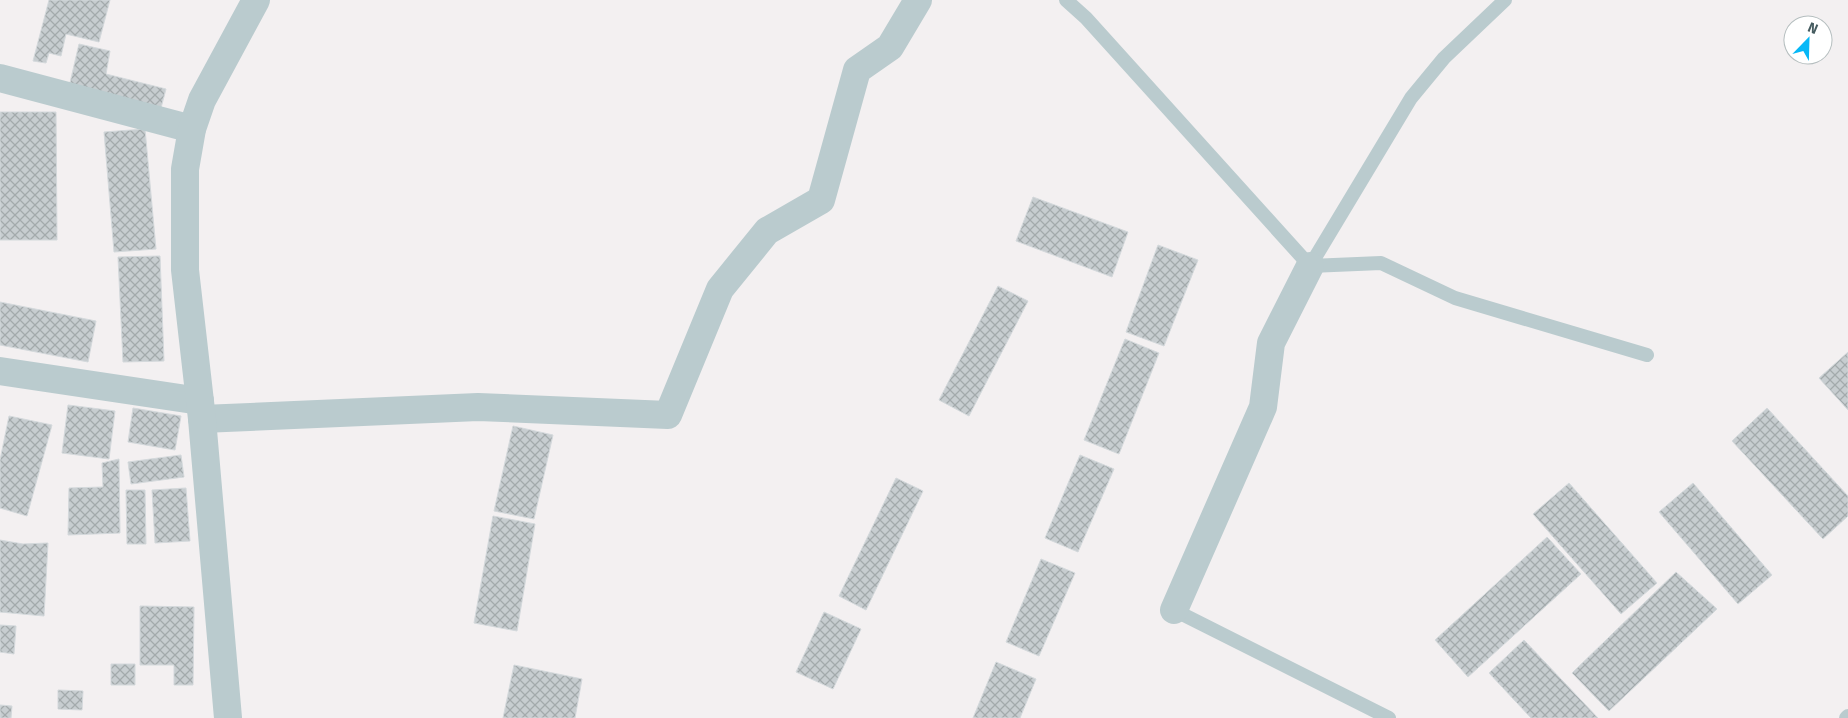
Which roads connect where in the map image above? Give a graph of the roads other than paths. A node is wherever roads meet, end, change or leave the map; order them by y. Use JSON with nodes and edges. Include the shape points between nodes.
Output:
{"nodes":[{"id":1,"x":256,"y":0,"type":"edge"},
{"id":2,"x":918,"y":0,"type":"edge"},
{"id":3,"x":1066,"y":0,"type":"edge"},
{"id":4,"x":1505,"y":0,"type":"edge"},
{"id":5,"x":0,"y":78,"type":"edge"},
{"id":6,"x":192,"y":129,"type":"junction"},
{"id":7,"x":1310,"y":266,"type":"junction"},
{"id":8,"x":1647,"y":355,"type":"dead end"},
{"id":9,"x":0,"y":371,"type":"edge"},
{"id":10,"x":201,"y":410,"type":"junction"},
{"id":11,"x":1174,"y":610,"type":"joint"},
{"id":12,"x":228,"y":718,"type":"edge"},
{"id":13,"x":1389,"y":718,"type":"edge"}],
"edges":[{"from":1,"to":6,"type":"street","via":[[202,100]]},
{"from":2,"to":10,"type":"street","via":[[890,47],[857,70],[821,200],[767,231],[720,289],[668,416],[478,407]]},
{"from":3,"to":7,"type":"lane","via":[[1086,18]]},
{"from":4,"to":7,"type":"lane","via":[[1444,58],[1411,98]]},
{"from":5,"to":6,"type":"street"},
{"from":6,"to":10,"type":"street","via":[[186,169],[185,270]]},
{"from":7,"to":8,"type":"lane","via":[[1381,263],[1456,298]]},
{"from":7,"to":11,"type":"street","via":[[1271,343],[1264,407]]},
{"from":9,"to":10,"type":"street"},
{"from":10,"to":12,"type":"street"},
{"from":11,"to":13,"type":"lane"}]}
